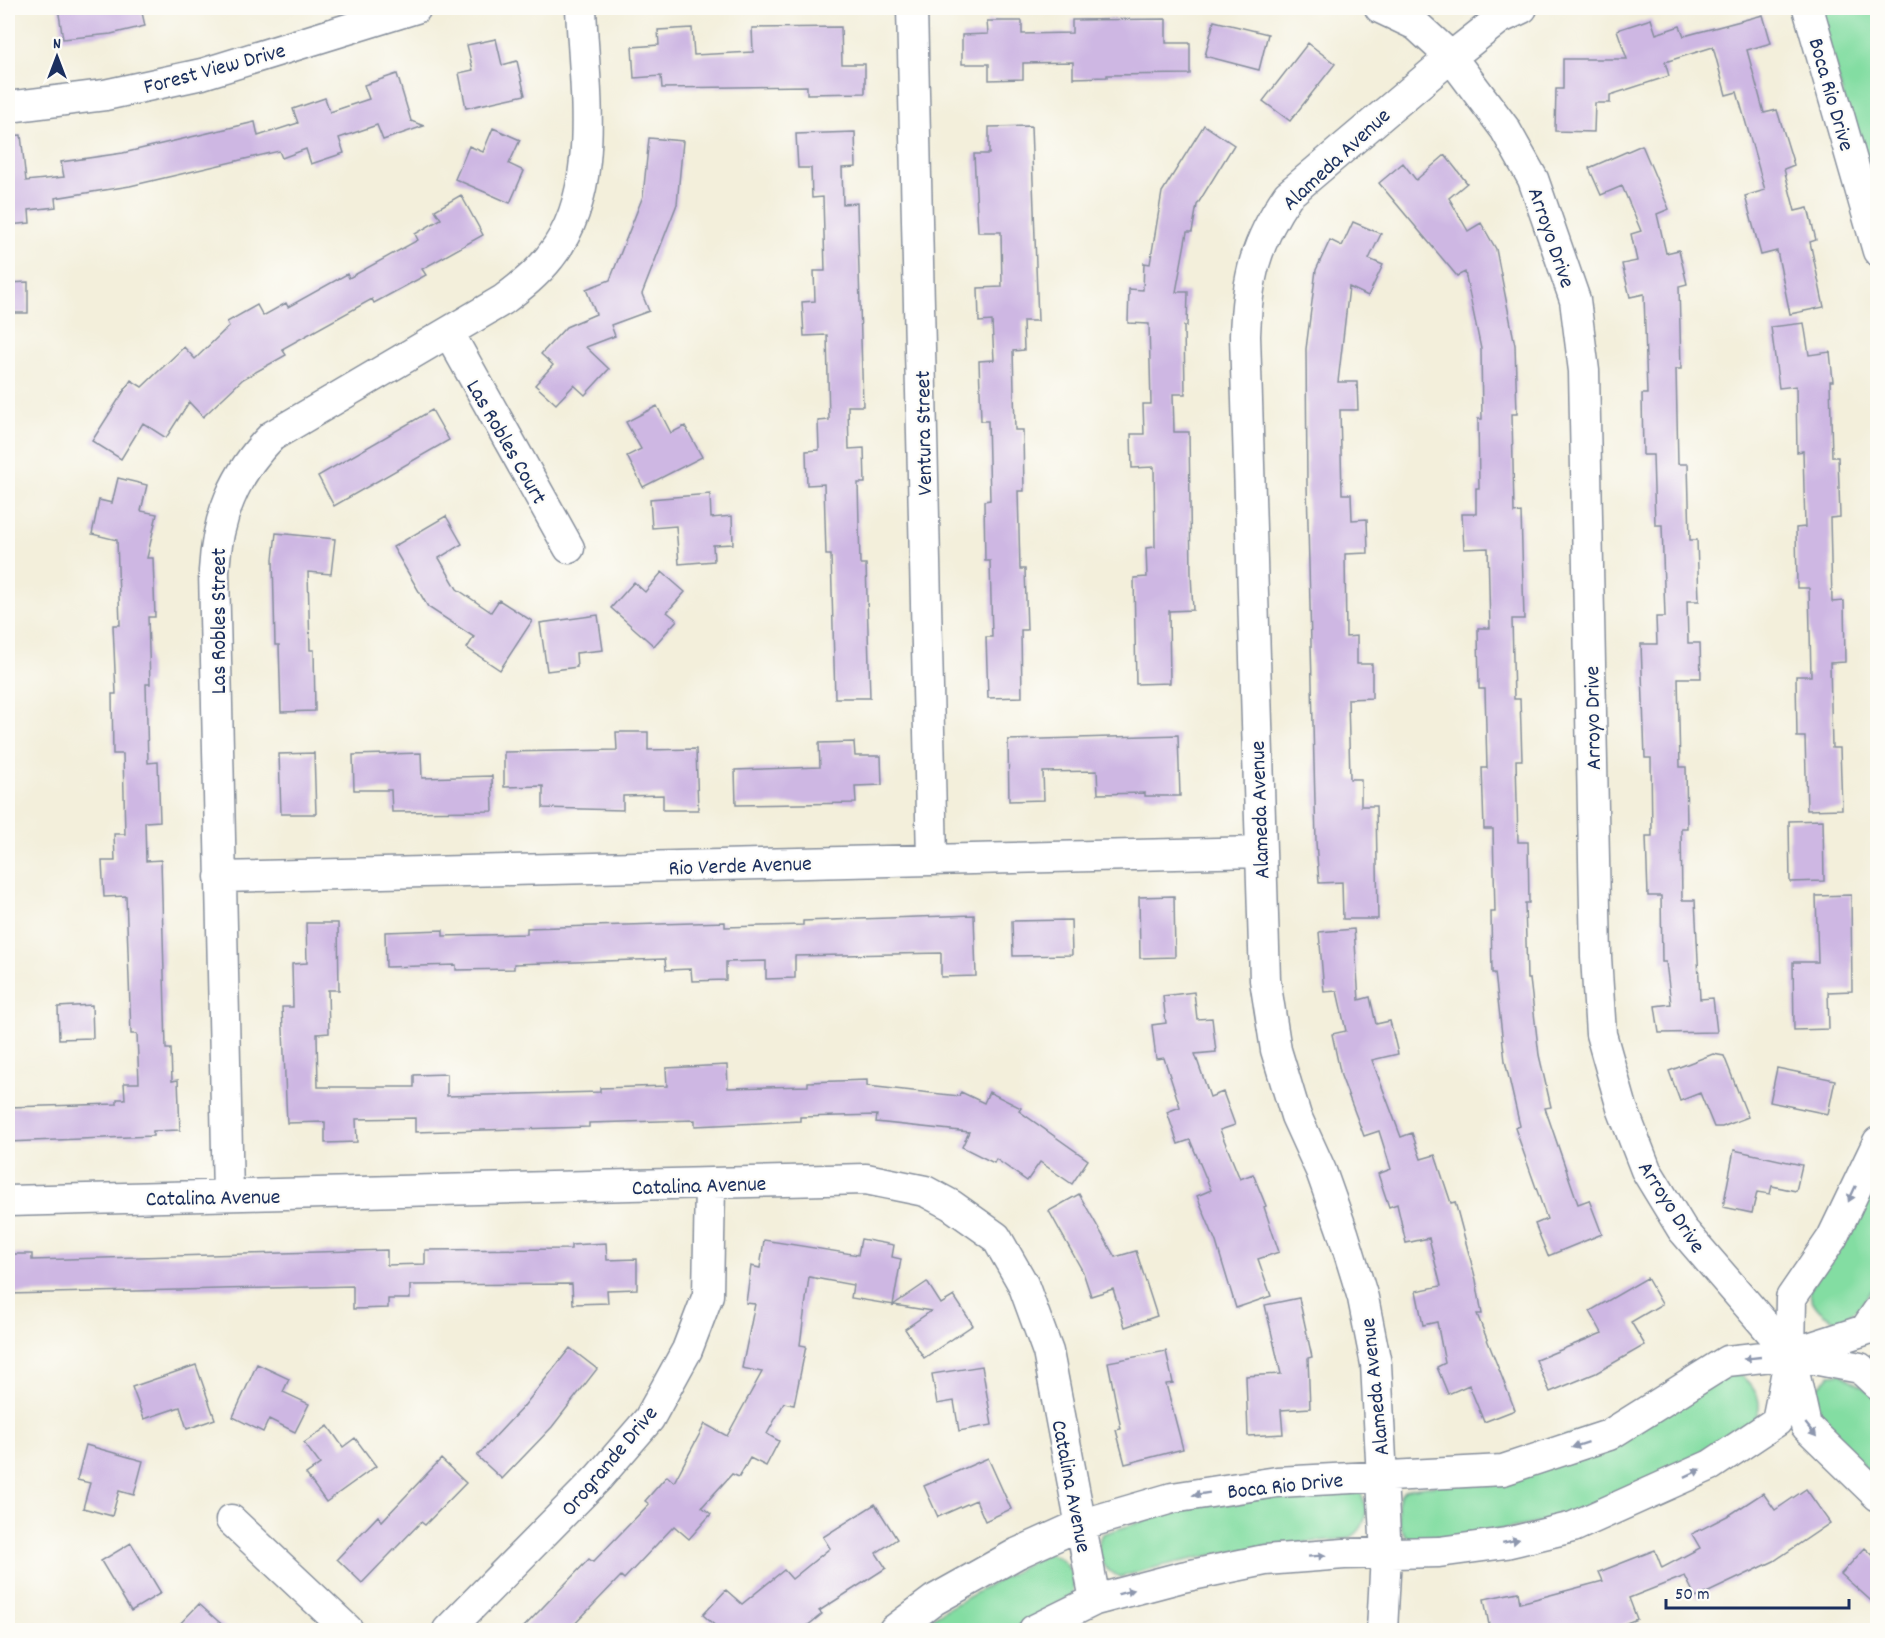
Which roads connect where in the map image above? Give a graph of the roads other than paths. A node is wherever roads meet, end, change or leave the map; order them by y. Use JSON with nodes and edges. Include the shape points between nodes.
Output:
{"nodes":[{"id":1,"x":416,"y":8,"type":"edge"},
{"id":2,"x":581,"y":8,"type":"edge"},
{"id":3,"x":912,"y":8,"type":"edge"},
{"id":4,"x":1380,"y":8,"type":"edge"},
{"id":5,"x":1522,"y":8,"type":"edge"},
{"id":6,"x":1808,"y":8,"type":"edge"},
{"id":7,"x":1451,"y":57,"type":"junction"},
{"id":8,"x":8,"y":107,"type":"edge"},
{"id":9,"x":1878,"y":251,"type":"edge"},
{"id":10,"x":449,"y":333,"type":"junction"},
{"id":11,"x":569,"y":548,"type":"dead end"},
{"id":12,"x":1259,"y":852,"type":"junction"},
{"id":13,"x":932,"y":859,"type":"junction"},
{"id":14,"x":220,"y":877,"type":"junction"},
{"id":15,"x":1878,"y":1142,"type":"edge"},
{"id":16,"x":710,"y":1185,"type":"junction"},
{"id":17,"x":228,"y":1195,"type":"junction"},
{"id":18,"x":8,"y":1201,"type":"edge"},
{"id":19,"x":1878,"y":1311,"type":"edge"},
{"id":20,"x":1790,"y":1354,"type":"junction"},
{"id":21,"x":1878,"y":1385,"type":"edge"},
{"id":22,"x":1382,"y":1475,"type":"junction"},
{"id":23,"x":1878,"y":1496,"type":"edge"},
{"id":24,"x":231,"y":1520,"type":"dead end"},
{"id":25,"x":1080,"y":1525,"type":"junction"},
{"id":26,"x":1386,"y":1555,"type":"junction"},
{"id":27,"x":1095,"y":1600,"type":"junction"},
{"id":28,"x":348,"y":1630,"type":"edge"},
{"id":29,"x":448,"y":1630,"type":"edge"},
{"id":30,"x":894,"y":1630,"type":"edge"},
{"id":31,"x":1034,"y":1630,"type":"edge"},
{"id":32,"x":1382,"y":1630,"type":"edge"}],
"edges":[{"from":1,"to":8,"type":"street","name":"Forest View Drive","via":[[202,74],[105,95]]},
{"from":2,"to":10,"type":"street","name":"Las Robles Street","via":[[586,142],[577,207],[567,232],[526,282]]},
{"from":3,"to":13,"type":"street","name":"Ventura Street"},
{"from":4,"to":7,"type":"street","via":[[1416,25]]},
{"from":5,"to":7,"type":"street","via":[[1499,19]]},
{"from":6,"to":9,"type":"street","name":"Boca Rio Drive"},
{"from":7,"to":12,"type":"street","name":"Alameda Avenue","via":[[1288,195],[1270,222],[1250,273],[1245,336]]},
{"from":7,"to":20,"type":"street","name":"Arroyo Drive","via":[[1505,129],[1533,179],[1575,300],[1584,371],[1596,957],[1601,1034],[1622,1108],[1646,1170],[1682,1229]]},
{"from":10,"to":11,"type":"street","name":"Las Robles Court"},
{"from":10,"to":14,"type":"street","name":"Las Robles Street","via":[[272,436],[252,457],[226,505],[215,547],[214,571]]},
{"from":12,"to":13,"type":"street","name":"Rio Verde Avenue"},
{"from":12,"to":22,"type":"street","name":"Alameda Avenue","via":[[1265,980],[1276,1050],[1296,1116],[1321,1171],[1364,1298],[1376,1364]]},
{"from":13,"to":14,"type":"street","name":"Rio Verde Avenue"},
{"from":14,"to":17,"type":"street","name":"Las Robles Street"},
{"from":15,"to":20,"type":"street","one_way":true,"via":[[1832,1238],[1791,1298]]},
{"from":16,"to":17,"type":"street","name":"Catalina Avenue"},
{"from":16,"to":25,"type":"street","name":"Catalina Avenue","via":[[866,1179],[925,1191],[996,1237],[1023,1284],[1048,1352]]},
{"from":16,"to":29,"type":"street","name":"Orogrande Drive","via":[[708,1295],[687,1350],[649,1419],[598,1478]]},
{"from":17,"to":18,"type":"street","name":"Catalina Avenue"},
{"from":19,"to":20,"type":"street","name":"Boca Rio Drive","via":[[1864,1330]]},
{"from":20,"to":21,"type":"street","via":[[1860,1368]]},
{"from":20,"to":22,"type":"street","name":"Boca Rio Drive","one_way":true,"via":[[1727,1361],[1609,1435],[1503,1470]]},
{"from":20,"to":23,"type":"street","name":"Arroyo Drive","one_way":true,"via":[[1806,1426]]},
{"from":26,"to":20,"type":"street","one_way":true,"via":[[1494,1544],[1573,1527],[1711,1465],[1777,1421]]},
{"from":22,"to":25,"type":"street","name":"Boca Rio Drive","one_way":true,"via":[[1277,1482],[1183,1496]]},
{"from":22,"to":26,"type":"street","name":"Alameda Avenue"},
{"from":24,"to":28,"type":"street"},
{"from":25,"to":27,"type":"street","name":"Catalina Avenue"},
{"from":25,"to":30,"type":"street","name":"Boca Rio Drive","via":[[1018,1553],[934,1600]]},
{"from":27,"to":26,"type":"street","one_way":true,"via":[[1265,1560]]},
{"from":26,"to":32,"type":"street","name":"Alameda Avenue"},
{"from":27,"to":31,"type":"street"}]}
